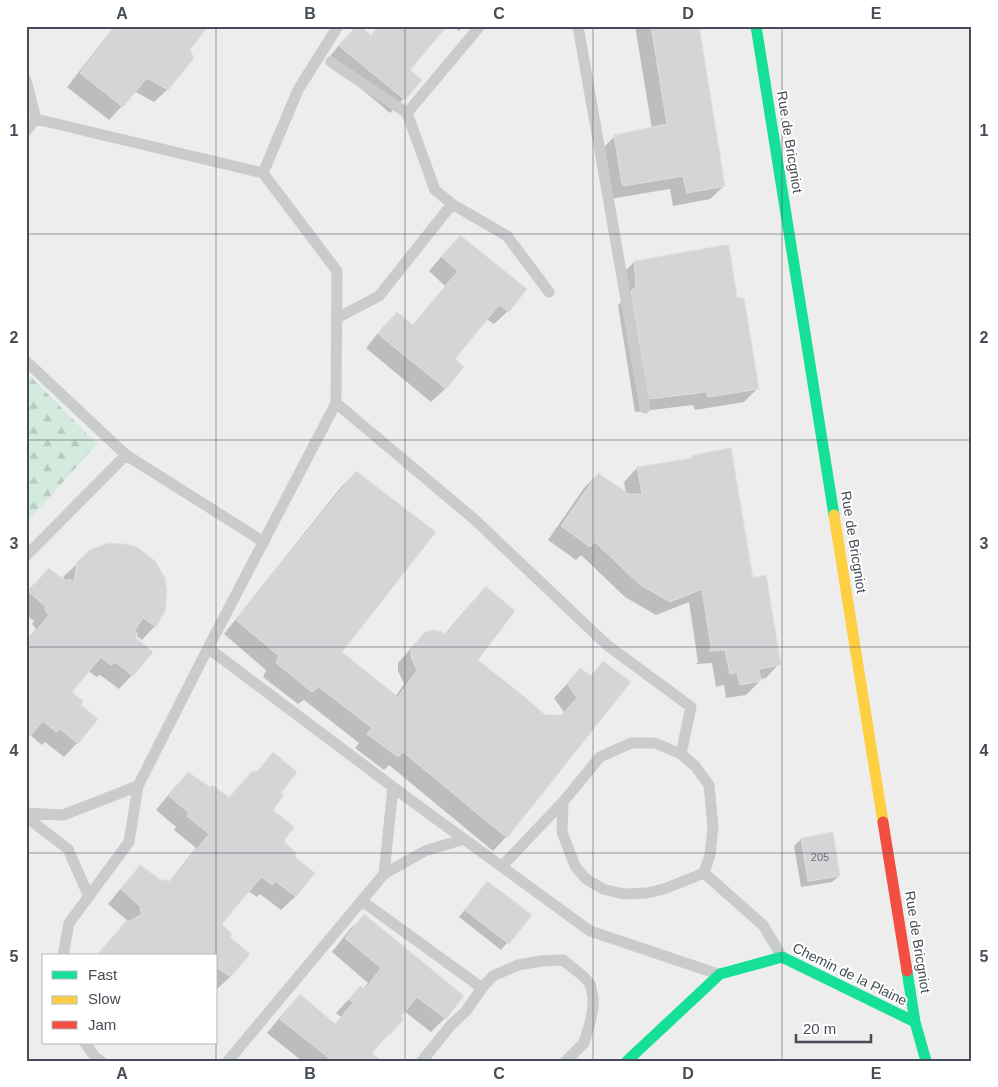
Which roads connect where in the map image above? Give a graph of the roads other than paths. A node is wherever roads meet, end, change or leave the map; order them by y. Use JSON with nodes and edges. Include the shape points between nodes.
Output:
{"nodes":[{"id":1,"x":338,"y":26,"type":"edge"},
{"id":2,"x":480,"y":26,"type":"edge"},
{"id":3,"x":578,"y":26,"type":"edge"},
{"id":4,"x":756,"y":26,"type":"edge"},
{"id":5,"x":331,"y":62,"type":"dead end"},
{"id":6,"x":26,"y":80,"type":"edge"},
{"id":7,"x":407,"y":113,"type":"junction"},
{"id":8,"x":36,"y":119,"type":"junction"},
{"id":9,"x":26,"y":131,"type":"edge"},
{"id":10,"x":263,"y":173,"type":"junction"},
{"id":11,"x":452,"y":204,"type":"junction"},
{"id":12,"x":548,"y":292,"type":"dead end"},
{"id":13,"x":337,"y":318,"type":"junction"},
{"id":14,"x":26,"y":361,"type":"edge"},
{"id":15,"x":336,"y":403,"type":"junction"},
{"id":16,"x":645,"y":408,"type":"dead end"},
{"id":17,"x":126,"y":455,"type":"junction"},
{"id":18,"x":264,"y":542,"type":"junction"},
{"id":19,"x":26,"y":556,"type":"edge"},
{"id":20,"x":208,"y":648,"type":"junction"},
{"id":21,"x":681,"y":754,"type":"junction"},
{"id":22,"x":138,"y":786,"type":"junction"},
{"id":23,"x":393,"y":787,"type":"junction"},
{"id":24,"x":563,"y":802,"type":"junction"},
{"id":25,"x":26,"y":815,"type":"edge"},
{"id":26,"x":464,"y":839,"type":"junction"},
{"id":27,"x":502,"y":866,"type":"junction"},
{"id":28,"x":704,"y":873,"type":"junction"},
{"id":29,"x":384,"y":874,"type":"junction"},
{"id":30,"x":89,"y":897,"type":"junction"},
{"id":31,"x":362,"y":901,"type":"junction"},
{"id":32,"x":62,"y":954,"type":"edge"},
{"id":33,"x":782,"y":957,"type":"junction"},
{"id":34,"x":720,"y":974,"type":"junction"},
{"id":35,"x":482,"y":988,"type":"junction"},
{"id":36,"x":915,"y":1022,"type":"junction"},
{"id":37,"x":86,"y":1044,"type":"edge"},
{"id":38,"x":101,"y":1061,"type":"edge"},
{"id":39,"x":228,"y":1061,"type":"edge"},
{"id":40,"x":422,"y":1061,"type":"edge"},
{"id":41,"x":566,"y":1061,"type":"edge"},
{"id":42,"x":628,"y":1061,"type":"edge"},
{"id":43,"x":926,"y":1061,"type":"edge"}],
"edges":[{"from":1,"to":10,"type":"lane","via":[[298,90]]},
{"from":2,"to":7,"type":"lane"},
{"from":3,"to":16,"type":"lane"},
{"from":4,"to":36,"type":"street","name":"Rue de Bricgniot"},
{"from":5,"to":7,"type":"lane"},
{"from":6,"to":8,"type":"lane"},
{"from":7,"to":11,"type":"lane","via":[[435,190]]},
{"from":8,"to":9,"type":"lane"},
{"from":8,"to":10,"type":"lane"},
{"from":10,"to":13,"type":"lane","via":[[337,271]]},
{"from":11,"to":12,"type":"lane","via":[[507,236]]},
{"from":11,"to":13,"type":"lane","via":[[379,296]]},
{"from":13,"to":15,"type":"lane"},
{"from":14,"to":17,"type":"lane"},
{"from":15,"to":18,"type":"lane"},
{"from":15,"to":21,"type":"lane","via":[[474,520],[607,645],[691,707]]},
{"from":17,"to":18,"type":"lane"},
{"from":17,"to":19,"type":"lane"},
{"from":18,"to":20,"type":"lane"},
{"from":20,"to":22,"type":"lane"},
{"from":20,"to":23,"type":"lane"},
{"from":21,"to":24,"type":"lane","via":[[655,743],[632,743],[600,757]]},
{"from":21,"to":28,"type":"lane","via":[[696,766],[709,785],[714,826]]},
{"from":22,"to":25,"type":"lane","via":[[63,815]]},
{"from":22,"to":30,"type":"lane","via":[[129,842]]},
{"from":23,"to":26,"type":"lane"},
{"from":23,"to":29,"type":"lane"},
{"from":24,"to":27,"type":"lane"},
{"from":24,"to":28,"type":"lane","via":[[562,832],[575,866],[586,879],[603,889],[624,894],[646,893]]},
{"from":25,"to":30,"type":"lane","via":[[68,849]]},
{"from":26,"to":27,"type":"lane"},
{"from":26,"to":29,"type":"lane","via":[[425,851]]},
{"from":27,"to":34,"type":"lane","via":[[590,931]]},
{"from":28,"to":33,"type":"lane","via":[[764,925]]},
{"from":29,"to":31,"type":"lane"},
{"from":30,"to":32,"type":"lane","via":[[70,923]]},
{"from":31,"to":35,"type":"lane"},
{"from":31,"to":39,"type":"lane"},
{"from":33,"to":34,"type":"street","name":"Chemin de la Plaine"},
{"from":33,"to":36,"type":"street","name":"Chemin de la Plaine"},
{"from":34,"to":42,"type":"street","name":"Chemin de la Plaine"},
{"from":35,"to":40,"type":"lane"},
{"from":35,"to":41,"type":"lane","via":[[493,976],[518,965],[541,961],[563,960],[583,976],[590,984],[593,996],[591,1019],[584,1043]]},
{"from":36,"to":43,"type":"street","name":"Rue de Bricgniot"},
{"from":37,"to":38,"type":"lane"}]}
